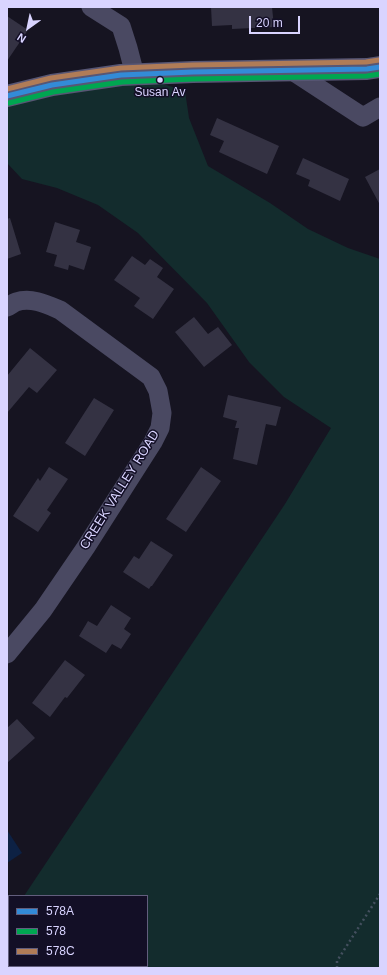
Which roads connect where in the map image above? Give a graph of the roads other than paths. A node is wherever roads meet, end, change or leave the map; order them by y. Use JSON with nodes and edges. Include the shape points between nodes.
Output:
{"nodes":[{"id":1,"x":91,"y":7,"type":"edge"},
{"id":2,"x":380,"y":67,"type":"edge"},
{"id":3,"x":291,"y":70,"type":"junction"},
{"id":4,"x":135,"y":75,"type":"junction"},
{"id":5,"x":7,"y":96,"type":"edge"},
{"id":6,"x":380,"y":107,"type":"edge"},
{"id":7,"x":7,"y":307,"type":"edge"},
{"id":8,"x":7,"y":654,"type":"edge"}],
"edges":[{"from":1,"to":4,"type":"street","via":[[121,26]]},
{"from":2,"to":3,"type":"street"},
{"from":3,"to":4,"type":"street"},
{"from":3,"to":6,"type":"street","via":[[363,117]]},
{"from":4,"to":5,"type":"street","via":[[52,85]]},
{"from":7,"to":8,"type":"street","name":"CREEK VALLEY ROAD","via":[[15,302],[31,301],[60,310],[151,377],[158,391],[162,413],[160,428],[153,442],[94,534],[43,610]]}]}
